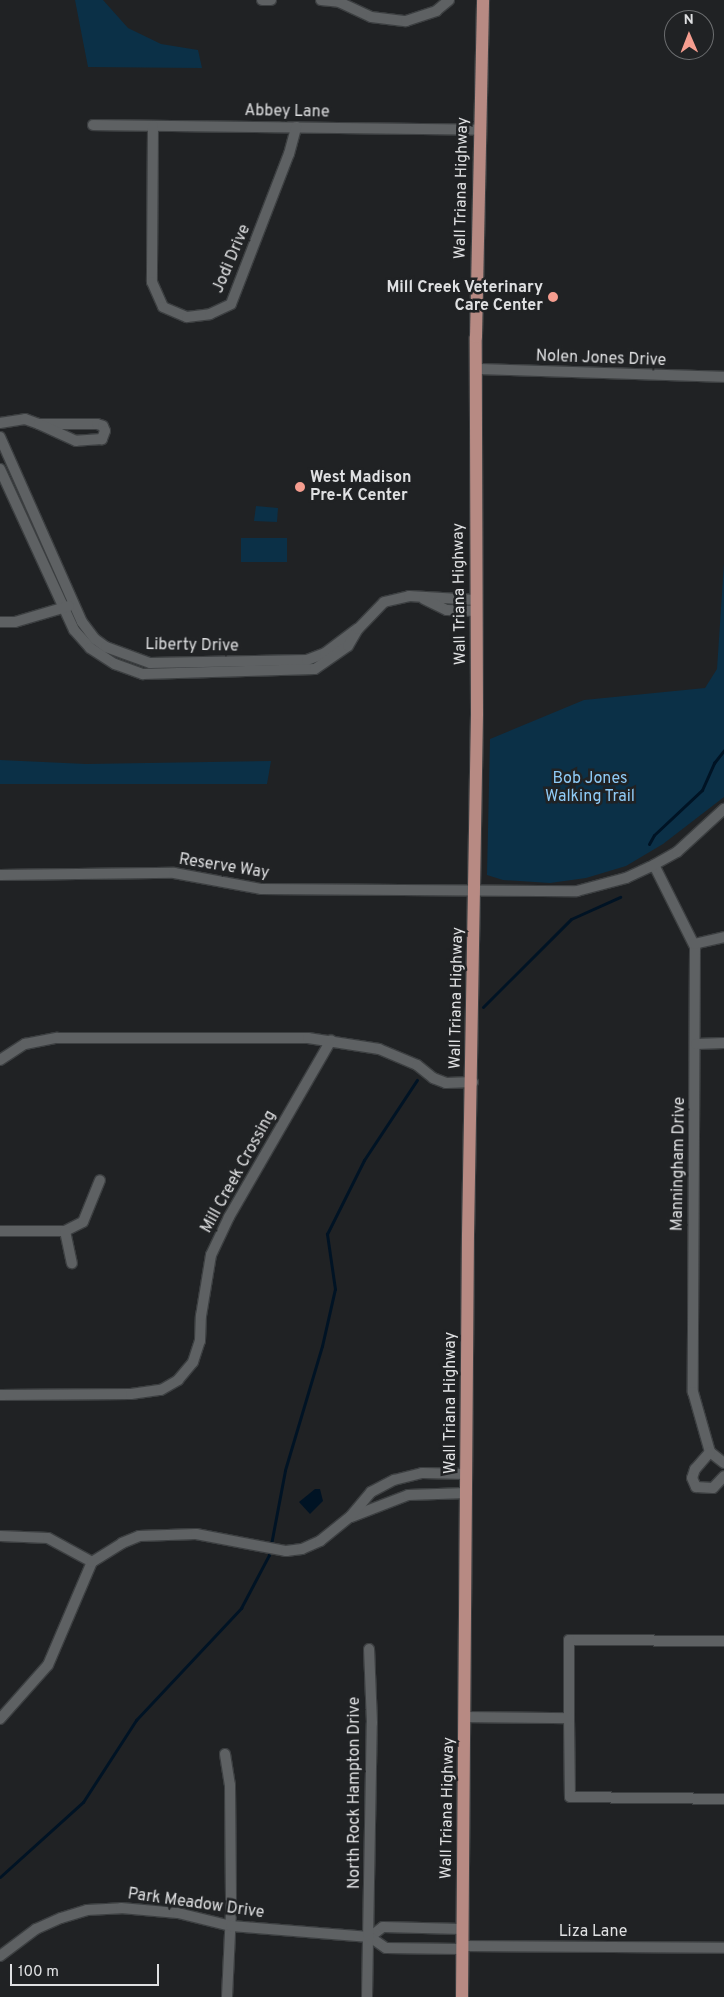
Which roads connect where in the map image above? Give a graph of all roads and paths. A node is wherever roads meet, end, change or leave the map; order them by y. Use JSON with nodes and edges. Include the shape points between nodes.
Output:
{"nodes":[{"id":1,"x":262,"y":0,"type":"edge"},
{"id":2,"x":271,"y":0,"type":"edge"},
{"id":3,"x":320,"y":0,"type":"edge"},
{"id":4,"x":449,"y":0,"type":"edge"},
{"id":5,"x":482,"y":0,"type":"edge"},
{"id":6,"x":94,"y":125,"type":"dead end"},
{"id":7,"x":153,"y":126,"type":"junction"},
{"id":8,"x":296,"y":127,"type":"junction"},
{"id":9,"x":479,"y":130,"type":"junction"},
{"id":10,"x":476,"y":369,"type":"junction"},
{"id":11,"x":724,"y":377,"type":"edge"},
{"id":12,"x":0,"y":423,"type":"edge"},
{"id":13,"x":39,"y":424,"type":"junction"},
{"id":14,"x":0,"y":437,"type":"edge"},
{"id":15,"x":0,"y":469,"type":"edge"},
{"id":16,"x":75,"y":604,"type":"junction"},
{"id":17,"x":476,"y":606,"type":"junction"},
{"id":18,"x":64,"y":608,"type":"junction"},
{"id":19,"x":0,"y":622,"type":"edge"},
{"id":20,"x":358,"y":628,"type":"junction"},
{"id":21,"x":724,"y":809,"type":"edge"},
{"id":22,"x":654,"y":865,"type":"junction"},
{"id":23,"x":0,"y":875,"type":"edge"},
{"id":24,"x":474,"y":889,"type":"junction"},
{"id":25,"x":724,"y":936,"type":"edge"},
{"id":26,"x":694,"y":944,"type":"junction"},
{"id":27,"x":331,"y":1040,"type":"junction"},
{"id":28,"x":724,"y":1043,"type":"edge"},
{"id":29,"x":696,"y":1044,"type":"junction"},
{"id":30,"x":0,"y":1060,"type":"edge"},
{"id":31,"x":473,"y":1082,"type":"junction"},
{"id":32,"x":100,"y":1180,"type":"dead end"},
{"id":33,"x":0,"y":1231,"type":"edge"},
{"id":34,"x":65,"y":1231,"type":"junction"},
{"id":35,"x":72,"y":1263,"type":"dead end"},
{"id":36,"x":0,"y":1395,"type":"edge"},
{"id":37,"x":710,"y":1452,"type":"junction"},
{"id":38,"x":724,"y":1463,"type":"edge"},
{"id":39,"x":467,"y":1474,"type":"junction"},
{"id":40,"x":724,"y":1476,"type":"edge"},
{"id":41,"x":467,"y":1493,"type":"junction"},
{"id":42,"x":350,"y":1517,"type":"junction"},
{"id":43,"x":0,"y":1536,"type":"edge"},
{"id":44,"x":92,"y":1562,"type":"junction"},
{"id":45,"x":724,"y":1640,"type":"edge"},
{"id":46,"x":368,"y":1649,"type":"dead end"},
{"id":47,"x":466,"y":1717,"type":"junction"},
{"id":48,"x":569,"y":1718,"type":"junction"},
{"id":49,"x":0,"y":1719,"type":"edge"},
{"id":50,"x":225,"y":1754,"type":"dead end"},
{"id":51,"x":724,"y":1799,"type":"edge"},
{"id":52,"x":231,"y":1926,"type":"junction"},
{"id":53,"x":462,"y":1929,"type":"junction"},
{"id":54,"x":370,"y":1937,"type":"junction"},
{"id":55,"x":461,"y":1948,"type":"junction"},
{"id":56,"x":724,"y":1948,"type":"edge"},
{"id":57,"x":0,"y":1956,"type":"edge"},
{"id":58,"x":227,"y":1997,"type":"edge"},
{"id":59,"x":366,"y":1997,"type":"edge"},
{"id":60,"x":462,"y":1997,"type":"edge"}],
"edges":[{"from":1,"to":2,"type":"street"},
{"from":3,"to":4,"type":"street","via":[[339,2],[371,17],[406,21],[436,11]]},
{"from":5,"to":9,"type":"main road","name":"Wall Triana Highway"},
{"from":6,"to":7,"type":"street","name":"Abbey Lane"},
{"from":7,"to":8,"type":"street","name":"Abbey Lane"},
{"from":7,"to":8,"type":"street","name":"Jodi Drive","via":[[152,282],[164,306],[187,317],[210,314],[231,304],[289,154]]},
{"from":8,"to":9,"type":"street","name":"Abbey Lane"},
{"from":9,"to":10,"type":"main road","name":"Wall Triana Highway"},
{"from":10,"to":11,"type":"street","name":"Nolen Jones Drive"},
{"from":10,"to":17,"type":"main road","name":"Wall Triana Highway"},
{"from":12,"to":13,"type":"street","via":[[25,419]]},
{"from":13,"to":13,"type":"street","via":[[97,424],[105,431],[102,439],[76,441]]},
{"from":14,"to":16,"type":"street","name":"Liberty Drive"},
{"from":15,"to":18,"type":"street","name":"Liberty Drive"},
{"from":16,"to":18,"type":"street"},
{"from":16,"to":20,"type":"street","name":"Liberty Drive","via":[[95,639],[117,653],[150,663],[307,660],[325,653]]},
{"from":17,"to":20,"type":"street","name":"Liberty Drive","via":[[447,610],[423,598],[399,597],[384,602]]},
{"from":17,"to":24,"type":"main road","name":"Wall Triana Highway"},
{"from":18,"to":19,"type":"street","via":[[14,622]]},
{"from":18,"to":20,"type":"street","name":"Liberty Drive","via":[[74,630],[90,648],[114,664],[143,674],[315,669],[338,655]]},
{"from":21,"to":22,"type":"street","name":"Reserve Way","via":[[676,852]]},
{"from":22,"to":24,"type":"street","name":"Reserve Way","via":[[626,878],[577,891]]},
{"from":22,"to":26,"type":"street","name":"Manningham Drive"},
{"from":23,"to":24,"type":"street","name":"Reserve Way","via":[[174,873],[261,889]]},
{"from":24,"to":31,"type":"main road","name":"Wall Triana Highway"},
{"from":25,"to":26,"type":"street"},
{"from":26,"to":29,"type":"street","name":"Manningham Drive"},
{"from":27,"to":30,"type":"street","via":[[57,1038],[25,1044]]},
{"from":27,"to":31,"type":"street","via":[[379,1049],[417,1065],[433,1078],[446,1083]]},
{"from":27,"to":36,"type":"street","name":"Mill Creek Crossing","via":[[229,1217],[211,1255],[200,1316],[200,1341],[193,1362],[178,1380],[161,1390],[132,1394]]},
{"from":28,"to":29,"type":"street"},
{"from":29,"to":37,"type":"street","name":"Manningham Drive","via":[[693,1392]]},
{"from":31,"to":39,"type":"main road","name":"Wall Triana Highway"},
{"from":32,"to":34,"type":"street","via":[[83,1222]]},
{"from":33,"to":34,"type":"street"},
{"from":34,"to":35,"type":"street"},
{"from":37,"to":38,"type":"street"},
{"from":37,"to":40,"type":"street","via":[[695,1469],[692,1478],[696,1486],[713,1488]]},
{"from":39,"to":41,"type":"main road","name":"Wall Triana Highway"},
{"from":39,"to":42,"type":"street","via":[[422,1473],[394,1480],[372,1492]]},
{"from":41,"to":42,"type":"street","via":[[408,1494]]},
{"from":41,"to":47,"type":"main road","name":"Wall Triana Highway"},
{"from":42,"to":44,"type":"street","via":[[320,1541],[286,1551],[196,1534],[148,1535],[122,1543]]},
{"from":43,"to":44,"type":"street","via":[[48,1538]]},
{"from":44,"to":49,"type":"street","via":[[48,1665]]},
{"from":45,"to":48,"type":"street","via":[[569,1640]]},
{"from":46,"to":54,"type":"street","name":"North Rock Hampton Drive","via":[[372,1723]]},
{"from":47,"to":48,"type":"street"},
{"from":47,"to":53,"type":"main road","name":"Wall Triana Highway"},
{"from":48,"to":51,"type":"street","via":[[570,1797]]},
{"from":50,"to":52,"type":"street","via":[[230,1785]]},
{"from":52,"to":54,"type":"street","name":"Park Meadow Drive"},
{"from":52,"to":57,"type":"street","name":"Park Meadow Drive","via":[[144,1908],[87,1910],[36,1929]]},
{"from":52,"to":58,"type":"street"},
{"from":53,"to":54,"type":"street","name":"Park Meadow Drive","via":[[383,1927]]},
{"from":53,"to":55,"type":"main road","name":"Wall Triana Highway"},
{"from":54,"to":55,"type":"street","name":"Park Meadow Drive","via":[[386,1948]]},
{"from":54,"to":59,"type":"street","name":"North Rock Hampton Drive"},
{"from":55,"to":56,"type":"street","name":"Liza Lane"},
{"from":55,"to":60,"type":"main road","name":"Wall Triana Highway"}]}
